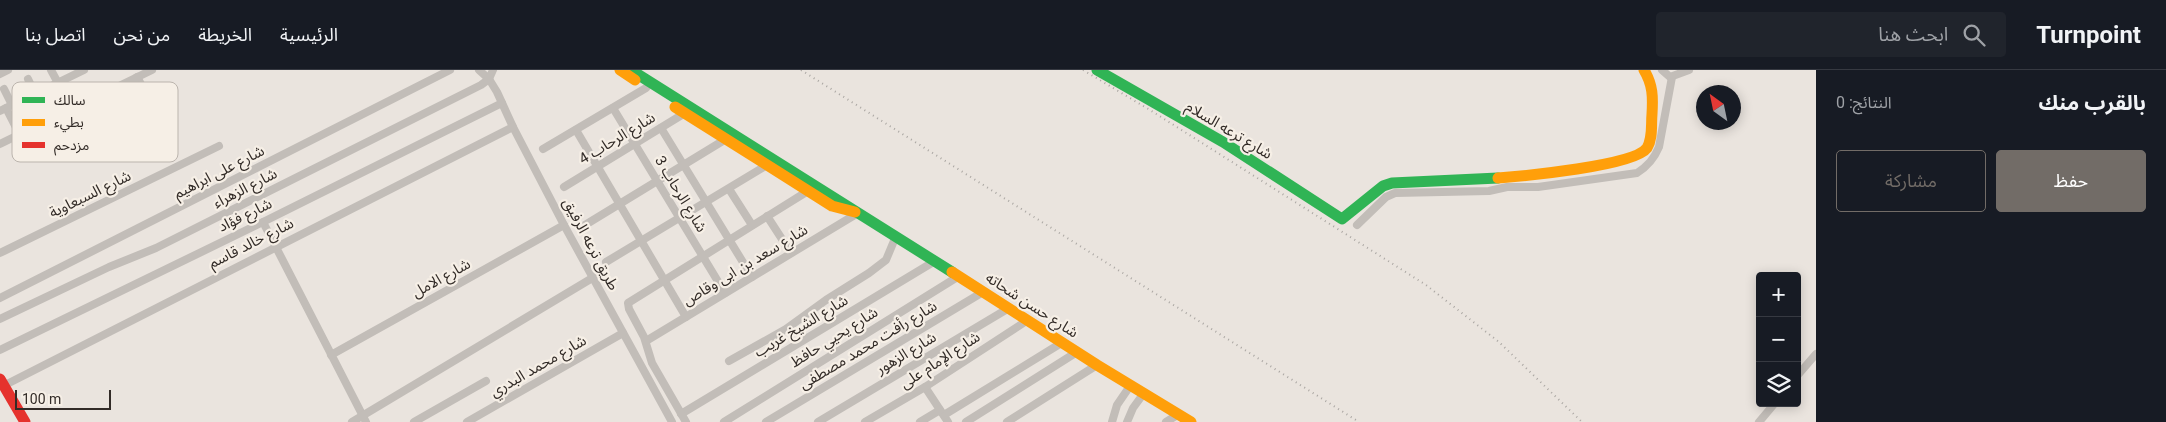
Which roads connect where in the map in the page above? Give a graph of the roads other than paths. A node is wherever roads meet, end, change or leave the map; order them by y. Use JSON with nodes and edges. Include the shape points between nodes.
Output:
{"nodes":[{"id":1,"x":8,"y":70,"type":"edge"},
{"id":2,"x":51,"y":70,"type":"edge"},
{"id":3,"x":82,"y":70,"type":"edge"},
{"id":4,"x":152,"y":70,"type":"edge"},
{"id":5,"x":450,"y":70,"type":"edge"},
{"id":6,"x":479,"y":70,"type":"edge"},
{"id":7,"x":493,"y":70,"type":"edge"},
{"id":8,"x":620,"y":70,"type":"edge"},
{"id":9,"x":631,"y":70,"type":"edge"},
{"id":10,"x":1097,"y":70,"type":"edge"},
{"id":11,"x":1644,"y":70,"type":"edge"},
{"id":12,"x":1662,"y":70,"type":"edge"},
{"id":13,"x":1689,"y":70,"type":"edge"},
{"id":14,"x":0,"y":74,"type":"edge"},
{"id":15,"x":138,"y":77,"type":"junction"},
{"id":16,"x":1672,"y":77,"type":"junction"},
{"id":17,"x":28,"y":79,"type":"dead end"},
{"id":18,"x":489,"y":79,"type":"junction"},
{"id":19,"x":30,"y":82,"type":"edge"},
{"id":20,"x":57,"y":82,"type":"edge"},
{"id":21,"x":60,"y":82,"type":"edge"},
{"id":22,"x":128,"y":82,"type":"edge"},
{"id":23,"x":140,"y":82,"type":"edge"},
{"id":24,"x":646,"y":88,"type":"junction"},
{"id":25,"x":4,"y":89,"type":"dead end"},
{"id":26,"x":502,"y":103,"type":"junction"},
{"id":27,"x":6,"y":108,"type":"edge"},
{"id":28,"x":613,"y":108,"type":"junction"},
{"id":29,"x":685,"y":113,"type":"junction"},
{"id":30,"x":12,"y":120,"type":"edge"},
{"id":31,"x":513,"y":127,"type":"junction"},
{"id":32,"x":661,"y":128,"type":"junction"},
{"id":33,"x":576,"y":130,"type":"junction"},
{"id":34,"x":12,"y":138,"type":"edge"},
{"id":35,"x":726,"y":139,"type":"junction"},
{"id":36,"x":0,"y":144,"type":"edge"},
{"id":37,"x":635,"y":144,"type":"junction"},
{"id":38,"x":219,"y":146,"type":"dead end"},
{"id":39,"x":543,"y":149,"type":"dead end"},
{"id":40,"x":684,"y":165,"type":"junction"},
{"id":41,"x":768,"y":165,"type":"junction"},
{"id":42,"x":598,"y":166,"type":"junction"},
{"id":43,"x":657,"y":181,"type":"junction"},
{"id":44,"x":564,"y":187,"type":"dead end"},
{"id":45,"x":729,"y":189,"type":"junction"},
{"id":46,"x":808,"y":191,"type":"junction"},
{"id":47,"x":707,"y":202,"type":"junction"},
{"id":48,"x":620,"y":204,"type":"junction"},
{"id":49,"x":859,"y":212,"type":"junction"},
{"id":50,"x":767,"y":216,"type":"junction"},
{"id":51,"x":679,"y":218,"type":"junction"},
{"id":52,"x":263,"y":222,"type":"junction"},
{"id":53,"x":564,"y":225,"type":"junction"},
{"id":54,"x":585,"y":225,"type":"dead end"},
{"id":55,"x":1357,"y":225,"type":"dead end"},
{"id":56,"x":752,"y":226,"type":"junction"},
{"id":57,"x":896,"y":236,"type":"junction"},
{"id":58,"x":730,"y":240,"type":"junction"},
{"id":59,"x":641,"y":241,"type":"junction"},
{"id":60,"x":274,"y":246,"type":"junction"},
{"id":61,"x":0,"y":253,"type":"edge"},
{"id":62,"x":791,"y":253,"type":"junction"},
{"id":63,"x":702,"y":256,"type":"junction"},
{"id":64,"x":935,"y":261,"type":"junction"},
{"id":65,"x":606,"y":262,"type":"dead end"},
{"id":66,"x":959,"y":276,"type":"junction"},
{"id":67,"x":594,"y":277,"type":"junction"},
{"id":68,"x":752,"y":277,"type":"junction"},
{"id":69,"x":664,"y":280,"type":"junction"},
{"id":70,"x":984,"y":292,"type":"junction"},
{"id":71,"x":724,"y":293,"type":"junction"},
{"id":72,"x":0,"y":298,"type":"edge"},
{"id":73,"x":1009,"y":308,"type":"junction"},
{"id":74,"x":686,"y":317,"type":"junction"},
{"id":75,"x":0,"y":319,"type":"edge"},
{"id":76,"x":1028,"y":320,"type":"junction"},
{"id":77,"x":623,"y":333,"type":"junction"},
{"id":78,"x":646,"y":341,"type":"junction"},
{"id":79,"x":1062,"y":342,"type":"junction"},
{"id":80,"x":0,"y":350,"type":"edge"},
{"id":81,"x":1077,"y":352,"type":"junction"},
{"id":82,"x":331,"y":354,"type":"junction"},
{"id":83,"x":1816,"y":354,"type":"edge"},
{"id":84,"x":729,"y":361,"type":"dead end"},
{"id":85,"x":1097,"y":365,"type":"junction"},
{"id":86,"x":1801,"y":371,"type":"edge"},
{"id":87,"x":486,"y":381,"type":"dead end"},
{"id":88,"x":2,"y":382,"type":"edge"},
{"id":89,"x":1130,"y":386,"type":"junction"},
{"id":90,"x":925,"y":388,"type":"junction"},
{"id":91,"x":1144,"y":393,"type":"junction"},
{"id":92,"x":1772,"y":407,"type":"edge"},
{"id":93,"x":681,"y":414,"type":"junction"},
{"id":94,"x":1179,"y":414,"type":"junction"},
{"id":95,"x":944,"y":416,"type":"edge"},
{"id":96,"x":364,"y":419,"type":"edge"},
{"id":97,"x":25,"y":422,"type":"edge"},
{"id":98,"x":352,"y":422,"type":"edge"},
{"id":99,"x":414,"y":422,"type":"edge"},
{"id":100,"x":467,"y":422,"type":"edge"},
{"id":101,"x":672,"y":422,"type":"edge"},
{"id":102,"x":686,"y":422,"type":"edge"},
{"id":103,"x":724,"y":422,"type":"edge"},
{"id":104,"x":766,"y":422,"type":"edge"},
{"id":105,"x":818,"y":422,"type":"edge"},
{"id":106,"x":866,"y":422,"type":"edge"},
{"id":107,"x":920,"y":422,"type":"edge"},
{"id":108,"x":966,"y":422,"type":"edge"},
{"id":109,"x":1007,"y":422,"type":"edge"},
{"id":110,"x":1112,"y":422,"type":"edge"},
{"id":111,"x":1127,"y":422,"type":"edge"},
{"id":112,"x":1166,"y":422,"type":"edge"},
{"id":113,"x":1191,"y":422,"type":"edge"},
{"id":114,"x":1759,"y":422,"type":"edge"}],
"edges":[{"from":1,"to":14,"type":"street"},
{"from":2,"to":20,"type":"street"},
{"from":3,"to":21,"type":"street"},
{"from":4,"to":15,"type":"street"},
{"from":5,"to":72,"type":"street","name":"شارع على ابراهيم"},
{"from":6,"to":18,"type":"street","name":"طريق ترعه الرفيق"},
{"from":7,"to":18,"type":"street"},
{"from":8,"to":24,"type":"main road","name":"شارع حسن شحاته"},
{"from":9,"to":49,"type":"main road","name":"شارع حسن شحاته"},
{"from":10,"to":11,"type":"main road","name":"شارع ترعه السلام","via":[[1223,142],[1342,219],[1383,186],[1392,183],[1474,180],[1549,172],[1639,155],[1650,142],[1654,90]]},
{"from":12,"to":16,"type":"street"},
{"from":13,"to":16,"type":"street"},
{"from":15,"to":22,"type":"street"},
{"from":15,"to":23,"type":"street"},
{"from":16,"to":55,"type":"street","via":[[1659,147],[1647,167],[1638,174],[1538,187],[1507,187],[1490,192],[1395,193],[1386,197]]},
{"from":17,"to":19,"type":"street"},
{"from":18,"to":26,"type":"street","name":"طريق ترعه الرفيق"},
{"from":18,"to":75,"type":"street","name":"شارع الزهراء","via":[[156,248]]},
{"from":24,"to":28,"type":"street"},
{"from":24,"to":29,"type":"main road","name":"شارع حسن شحاته"},
{"from":25,"to":27,"type":"street"},
{"from":26,"to":31,"type":"street","name":"طريق ترعه الرفيق"},
{"from":26,"to":52,"type":"street","name":"شارع فؤاد"},
{"from":27,"to":30,"type":"street"},
{"from":28,"to":33,"type":"street"},
{"from":28,"to":37,"type":"street","name":"شارع الرحاب 3"},
{"from":29,"to":32,"type":"street","name":"شارع الرحاب 4"},
{"from":29,"to":35,"type":"main road","name":"شارع حسن شحاته"},
{"from":31,"to":53,"type":"street","name":"طريق ترعه الرفيق"},
{"from":31,"to":60,"type":"street","name":"شارع خالد قاسم"},
{"from":32,"to":37,"type":"street","name":"شارع الرحاب 4"},
{"from":32,"to":40,"type":"street"},
{"from":33,"to":39,"type":"street"},
{"from":33,"to":42,"type":"street"},
{"from":34,"to":36,"type":"street"},
{"from":35,"to":40,"type":"street"},
{"from":35,"to":41,"type":"main road","name":"شارع حسن شحاته"},
{"from":37,"to":42,"type":"street","name":"شارع الرحاب 4"},
{"from":37,"to":43,"type":"street","name":"شارع الرحاب 3"},
{"from":38,"to":61,"type":"street","name":"شارع السبعاوية"},
{"from":40,"to":43,"type":"street"},
{"from":40,"to":47,"type":"street"},
{"from":41,"to":45,"type":"street"},
{"from":41,"to":46,"type":"main road","name":"شارع حسن شحاته"},
{"from":42,"to":44,"type":"street","name":"شارع الرحاب 4"},
{"from":42,"to":48,"type":"street"},
{"from":43,"to":48,"type":"street"},
{"from":43,"to":51,"type":"street","name":"شارع الرحاب 3"},
{"from":45,"to":47,"type":"street"},
{"from":45,"to":56,"type":"street"},
{"from":46,"to":49,"type":"main road","name":"شارع حسن شحاته","via":[[838,209]]},
{"from":46,"to":50,"type":"street"},
{"from":47,"to":51,"type":"street"},
{"from":47,"to":58,"type":"street"},
{"from":48,"to":54,"type":"street"},
{"from":48,"to":59,"type":"street"},
{"from":49,"to":57,"type":"main road","name":"شارع حسن شحاته"},
{"from":49,"to":62,"type":"street","name":"شارع سعد بن ابى وقاص"},
{"from":50,"to":56,"type":"street"},
{"from":50,"to":62,"type":"street"},
{"from":51,"to":59,"type":"street"},
{"from":51,"to":63,"type":"street","name":"شارع الرحاب 3"},
{"from":52,"to":60,"type":"street"},
{"from":52,"to":80,"type":"street","name":"شارع فؤاد"},
{"from":53,"to":67,"type":"street","name":"طريق ترعه الرفيق"},
{"from":53,"to":82,"type":"street","name":"شارع الامل"},
{"from":56,"to":58,"type":"street"},
{"from":57,"to":64,"type":"main road","name":"شارع حسن شحاته"},
{"from":57,"to":84,"type":"street","via":[[886,260],[874,269],[786,329]]},
{"from":58,"to":63,"type":"street"},
{"from":58,"to":68,"type":"street"},
{"from":59,"to":65,"type":"street"},
{"from":59,"to":69,"type":"street"},
{"from":60,"to":82,"type":"street"},
{"from":60,"to":88,"type":"street","name":"شارع خالد قاسم"},
{"from":62,"to":68,"type":"street","name":"شارع سعد بن ابى وقاص"},
{"from":63,"to":69,"type":"street"},
{"from":63,"to":71,"type":"street","name":"شارع الرحاب 3"},
{"from":64,"to":66,"type":"main road","name":"شارع حسن شحاته"},
{"from":64,"to":93,"type":"street","name":"شارع الشيخ غريب"},
{"from":66,"to":70,"type":"main road","name":"شارع حسن شحاته"},
{"from":66,"to":103,"type":"street","name":"شارع يحيي حافظ"},
{"from":67,"to":77,"type":"street","name":"طريق ترعه الرفيق"},
{"from":67,"to":96,"type":"street"},
{"from":68,"to":71,"type":"street","name":"شارع سعد بن ابى وقاص"},
{"from":69,"to":74,"type":"street"},
{"from":69,"to":78,"type":"street","name":"طريق ترعه الرفيق","via":[[629,302],[629,309]]},
{"from":70,"to":73,"type":"main road","name":"شارع حسن شحاته"},
{"from":70,"to":104,"type":"street","name":"شارع رأفت محمد مصطفى"},
{"from":71,"to":74,"type":"street","name":"شارع سعد بن ابى وقاص"},
{"from":73,"to":76,"type":"main road","name":"شارع حسن شحاته"},
{"from":73,"to":105,"type":"street","name":"شارع الزهور"},
{"from":74,"to":78,"type":"street","name":"شارع سعد بن ابى وقاص"},
{"from":76,"to":79,"type":"main road","name":"شارع حسن شحاته"},
{"from":76,"to":90,"type":"street","name":"شارع الإمام على"},
{"from":77,"to":100,"type":"street","name":"شارع محمد البدري"},
{"from":77,"to":101,"type":"street","name":"طريق ترعه الرفيق"},
{"from":78,"to":93,"type":"street","name":"طريق ترعه الرفيق","via":[[652,363]]},
{"from":79,"to":81,"type":"main road","name":"شارع حسن شحاته"},
{"from":79,"to":95,"type":"street"},
{"from":81,"to":85,"type":"main road","name":"شارع حسن شحاته"},
{"from":81,"to":108,"type":"street"},
{"from":82,"to":96,"type":"street"},
{"from":83,"to":86,"type":"street"},
{"from":85,"to":89,"type":"main road","name":"شارع حسن شحاته"},
{"from":85,"to":109,"type":"street"},
{"from":87,"to":99,"type":"street"},
{"from":88,"to":97,"type":"main road"},
{"from":89,"to":91,"type":"main road","name":"شارع حسن شحاته"},
{"from":89,"to":110,"type":"street","via":[[1117,405]]},
{"from":90,"to":95,"type":"street"},
{"from":90,"to":106,"type":"street","name":"شارع الإمام على"},
{"from":91,"to":94,"type":"main road","name":"شارع حسن شحاته"},
{"from":91,"to":111,"type":"street"},
{"from":92,"to":114,"type":"street"},
{"from":93,"to":102,"type":"street","name":"طريق ترعه الرفيق"},
{"from":94,"to":112,"type":"street"},
{"from":94,"to":113,"type":"main road","name":"شارع حسن شحاته"},
{"from":95,"to":107,"type":"street"},
{"from":96,"to":98,"type":"street"}]}
